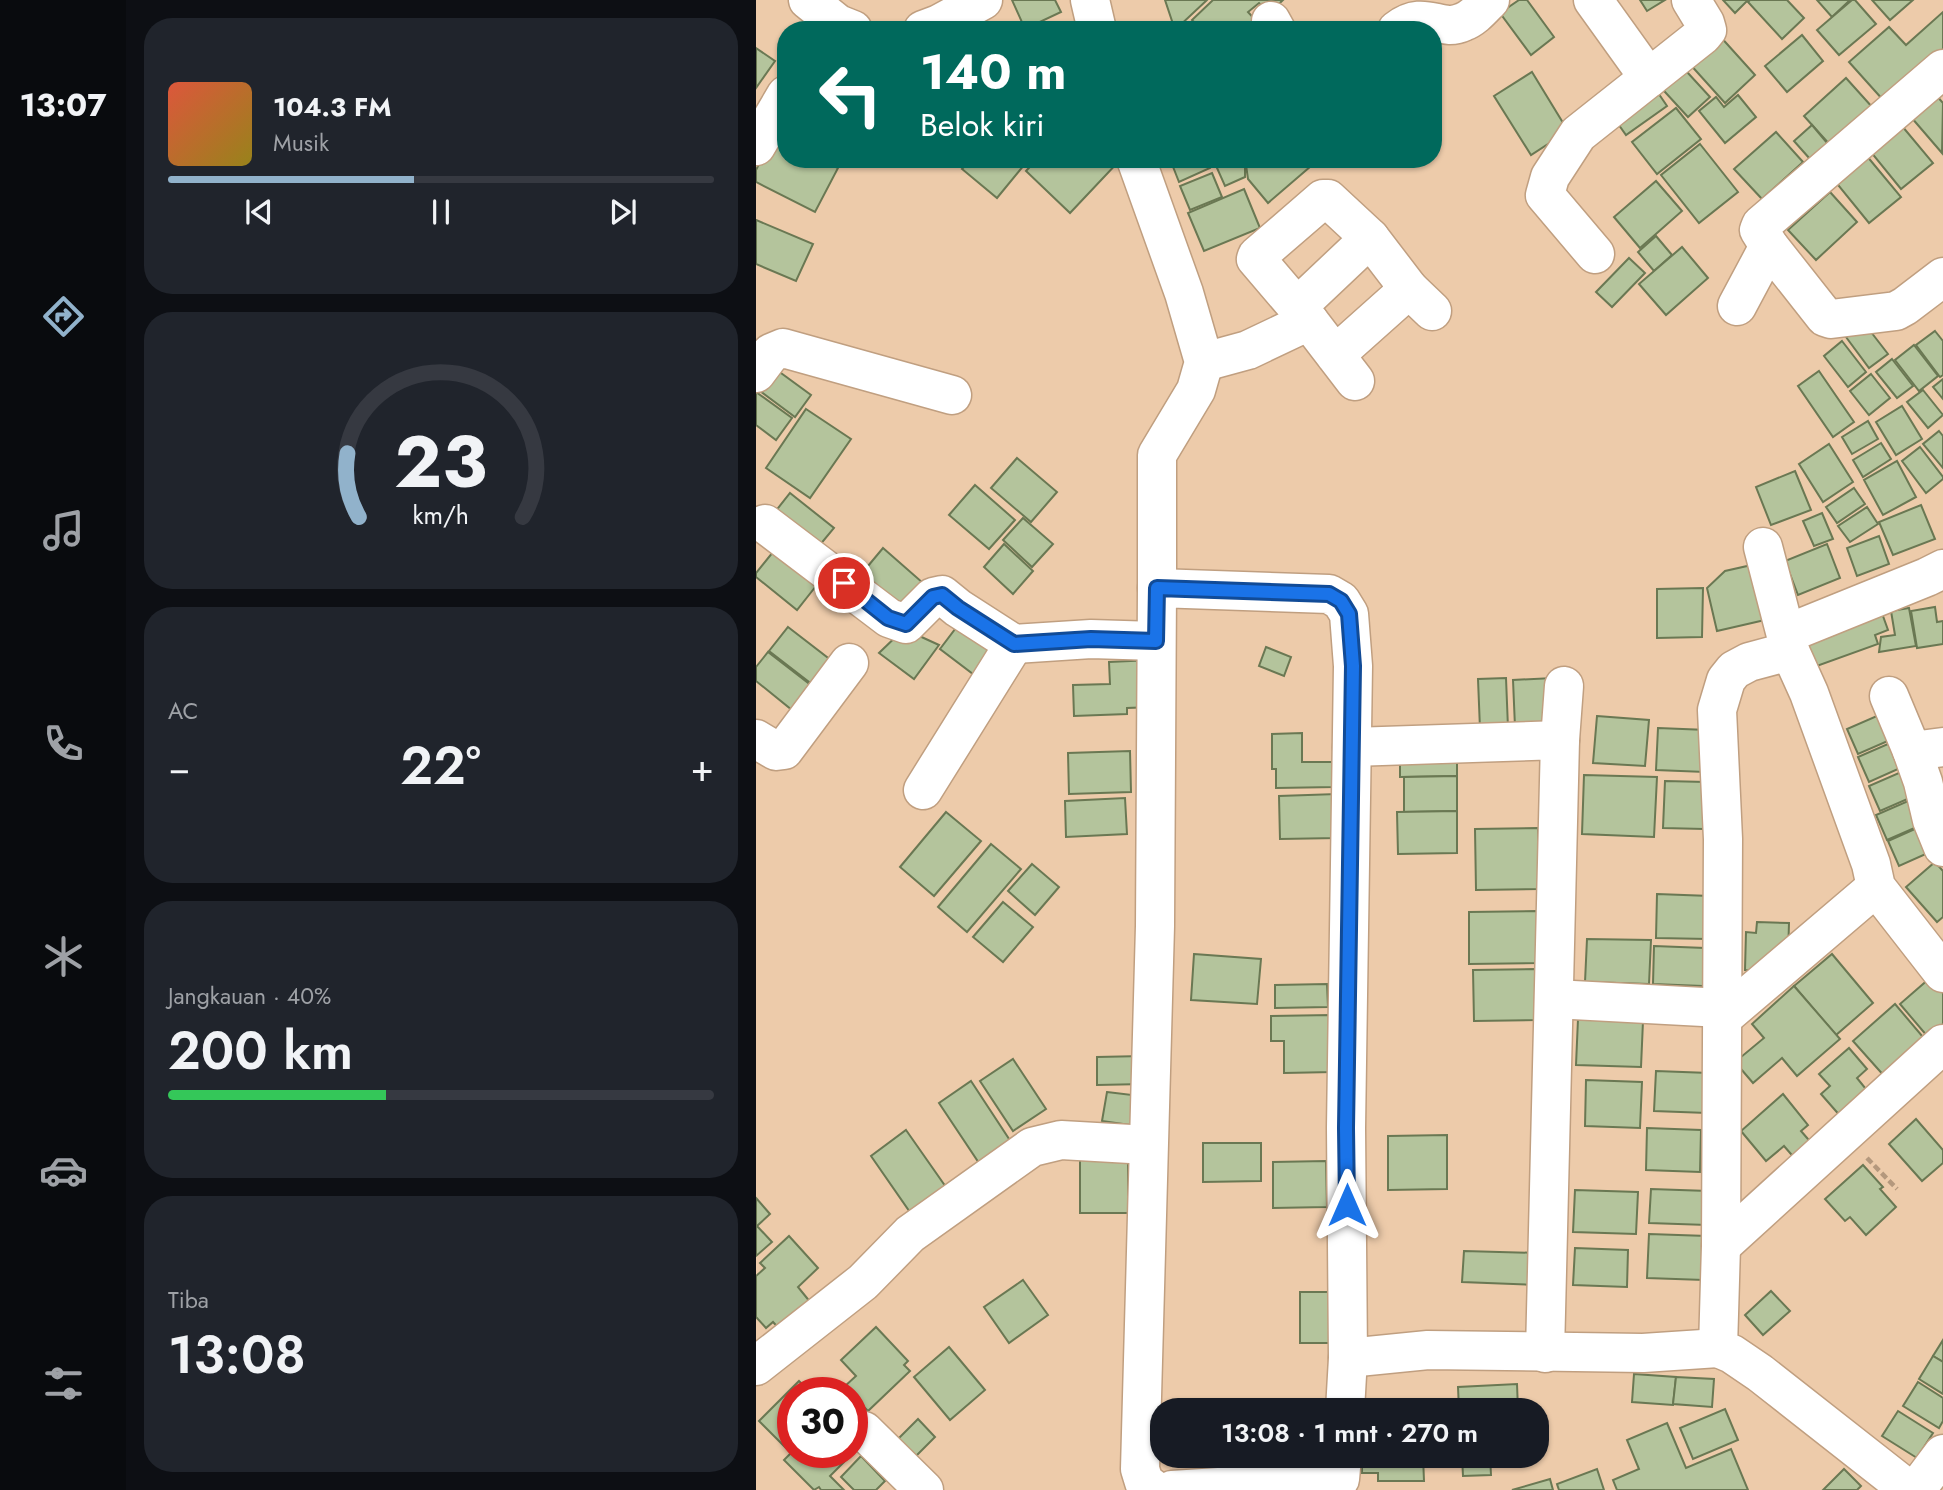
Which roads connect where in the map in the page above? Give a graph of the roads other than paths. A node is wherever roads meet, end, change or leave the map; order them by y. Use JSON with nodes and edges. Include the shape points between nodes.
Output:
{"nodes":[{"id":1,"x":808,"y":0,"type":"edge"},
{"id":2,"x":983,"y":0,"type":"edge"},
{"id":3,"x":1090,"y":0,"type":"edge"},
{"id":4,"x":1490,"y":0,"type":"edge"},
{"id":5,"x":1592,"y":0,"type":"edge"},
{"id":6,"x":1691,"y":0,"type":"edge"},
{"id":7,"x":834,"y":21,"type":"edge"},
{"id":8,"x":944,"y":21,"type":"edge"},
{"id":9,"x":1095,"y":21,"type":"edge"},
{"id":10,"x":1442,"y":24,"type":"edge"},
{"id":11,"x":1943,"y":69,"type":"edge"},
{"id":12,"x":1648,"y":78,"type":"junction"},
{"id":13,"x":777,"y":110,"type":"edge"},
{"id":14,"x":756,"y":146,"type":"edge"},
{"id":15,"x":1139,"y":168,"type":"edge"},
{"id":16,"x":1370,"y":238,"type":"junction"},
{"id":17,"x":1769,"y":246,"type":"junction"},
{"id":18,"x":1595,"y":254,"type":"dead end"},
{"id":19,"x":1943,"y":277,"type":"edge"},
{"id":20,"x":1737,"y":306,"type":"dead end"},
{"id":21,"x":1303,"y":314,"type":"junction"},
{"id":22,"x":1204,"y":362,"type":"junction"},
{"id":23,"x":756,"y":373,"type":"edge"},
{"id":24,"x":952,"y":395,"type":"dead end"},
{"id":25,"x":765,"y":524,"type":"dead end"},
{"id":26,"x":1763,"y":547,"type":"dead end"},
{"id":27,"x":1943,"y":569,"type":"edge"},
{"id":28,"x":1157,"y":588,"type":"junction"},
{"id":29,"x":1156,"y":641,"type":"junction"},
{"id":30,"x":1788,"y":642,"type":"junction"},
{"id":31,"x":1014,"y":644,"type":"junction"},
{"id":32,"x":849,"y":663,"type":"dead end"},
{"id":33,"x":1564,"y":686,"type":"dead end"},
{"id":34,"x":1889,"y":695,"type":"dead end"},
{"id":35,"x":756,"y":738,"type":"edge"},
{"id":36,"x":1560,"y":740,"type":"junction"},
{"id":37,"x":1352,"y":747,"type":"junction"},
{"id":38,"x":1927,"y":749,"type":"edge"},
{"id":39,"x":923,"y":790,"type":"dead end"},
{"id":40,"x":1943,"y":847,"type":"edge"},
{"id":41,"x":1876,"y":887,"type":"junction"},
{"id":42,"x":1943,"y":973,"type":"edge"},
{"id":43,"x":1554,"y":999,"type":"junction"},
{"id":44,"x":1722,"y":1014,"type":"junction"},
{"id":45,"x":1943,"y":1044,"type":"edge"},
{"id":46,"x":1148,"y":1145,"type":"junction"},
{"id":47,"x":1721,"y":1246,"type":"junction"},
{"id":48,"x":1718,"y":1348,"type":"junction"},
{"id":49,"x":1545,"y":1353,"type":"junction"},
{"id":50,"x":1348,"y":1358,"type":"junction"},
{"id":51,"x":756,"y":1366,"type":"edge"},
{"id":52,"x":1346,"y":1398,"type":"edge"},
{"id":53,"x":868,"y":1435,"type":"edge"},
{"id":54,"x":1943,"y":1454,"type":"edge"},
{"id":55,"x":1341,"y":1475,"type":"edge"},
{"id":56,"x":1157,"y":1489,"type":"edge"},
{"id":57,"x":924,"y":1490,"type":"edge"},
{"id":58,"x":931,"y":1490,"type":"edge"},
{"id":59,"x":944,"y":1490,"type":"edge"},
{"id":60,"x":1909,"y":1490,"type":"edge"},
{"id":61,"x":1916,"y":1490,"type":"edge"}],
"edges":[{"from":1,"to":7,"type":"street"},
{"from":2,"to":8,"type":"street"},
{"from":3,"to":9,"type":"street"},
{"from":4,"to":10,"type":"street","via":[[1462,23]]},
{"from":5,"to":12,"type":"street"},
{"from":6,"to":12,"type":"street","via":[[1707,30]]},
{"from":11,"to":17,"type":"street","via":[[1761,225],[1759,233]]},
{"from":12,"to":18,"type":"street","via":[[1578,134],[1550,177],[1545,195]]},
{"from":13,"to":14,"type":"street"},
{"from":15,"to":22,"type":"street"},
{"from":16,"to":21,"type":"street"},
{"from":16,"to":21,"type":"street","via":[[1328,199],[1257,256],[1257,262]]},
{"from":16,"to":21,"type":"street","via":[[1421,300],[1345,368]]},
{"from":17,"to":19,"type":"street","via":[[1831,319],[1896,311]]},
{"from":17,"to":20,"type":"street"},
{"from":21,"to":22,"type":"street","via":[[1248,350]]},
{"from":22,"to":28,"type":"street","via":[[1196,390],[1157,455]]},
{"from":23,"to":24,"type":"street","via":[[771,353],[783,348]]},
{"from":25,"to":31,"type":"street","via":[[888,618],[906,624],[933,597],[942,595]]},
{"from":26,"to":30,"type":"street"},
{"from":27,"to":30,"type":"street"},
{"from":28,"to":29,"type":"street"},
{"from":28,"to":37,"type":"street","via":[[1329,594],[1341,601],[1349,614],[1352,653]]},
{"from":29,"to":31,"type":"street"},
{"from":29,"to":46,"type":"street","via":[[1155,926]]},
{"from":30,"to":41,"type":"street"},
{"from":30,"to":44,"type":"street","via":[[1734,670],[1717,710],[1723,839]]},
{"from":31,"to":39,"type":"street"},
{"from":32,"to":35,"type":"street","via":[[784,750],[776,751]]},
{"from":33,"to":36,"type":"street"},
{"from":34,"to":38,"type":"street"},
{"from":36,"to":37,"type":"street"},
{"from":36,"to":43,"type":"street"},
{"from":37,"to":50,"type":"street","via":[[1346,1128]]},
{"from":38,"to":40,"type":"street","via":[[1923,782],[1931,820]]},
{"from":41,"to":42,"type":"street"},
{"from":41,"to":44,"type":"street"},
{"from":43,"to":44,"type":"street"},
{"from":43,"to":49,"type":"street"},
{"from":44,"to":47,"type":"street"},
{"from":45,"to":47,"type":"street"},
{"from":46,"to":51,"type":"street","via":[[1061,1140],[1032,1147],[910,1234],[863,1282]]},
{"from":46,"to":56,"type":"street","via":[[1140,1469],[1144,1482]]},
{"from":47,"to":48,"type":"street"},
{"from":48,"to":49,"type":"street"},
{"from":48,"to":60,"type":"street","via":[[1760,1373]]},
{"from":49,"to":50,"type":"street","via":[[1428,1350]]},
{"from":50,"to":52,"type":"street"},
{"from":53,"to":57,"type":"street"},
{"from":54,"to":61,"type":"street"},
{"from":55,"to":56,"type":"street"},
{"from":58,"to":59,"type":"street"}]}
